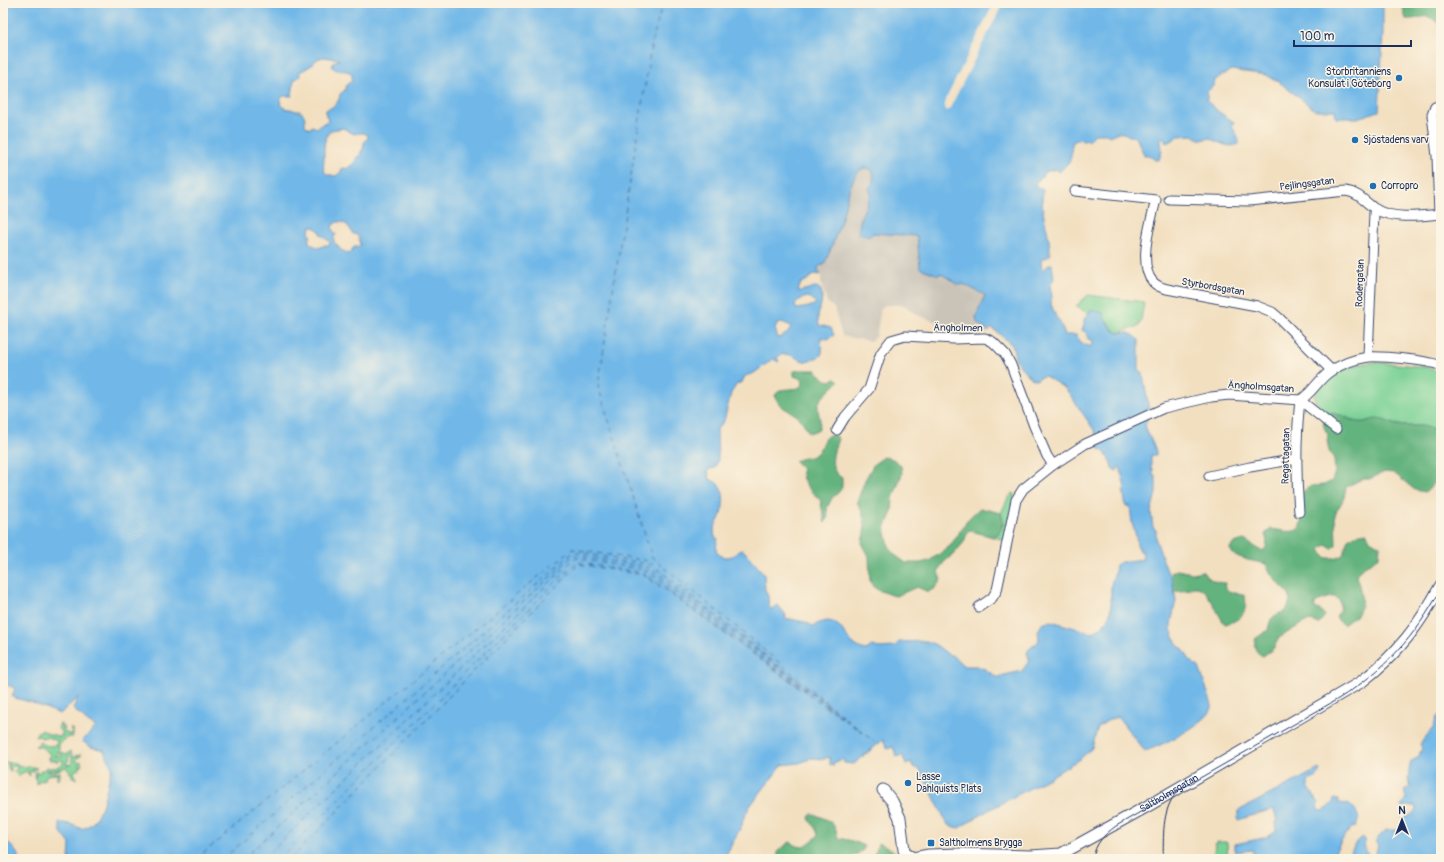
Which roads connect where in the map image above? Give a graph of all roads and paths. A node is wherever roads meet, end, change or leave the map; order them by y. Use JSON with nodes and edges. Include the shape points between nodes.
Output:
{"nodes":[{"id":1,"x":1438,"y":106,"type":"edge"},
{"id":2,"x":1075,"y":191,"type":"dead end"},
{"id":3,"x":1169,"y":200,"type":"dead end"},
{"id":4,"x":1376,"y":209,"type":"junction"},
{"id":5,"x":1440,"y":214,"type":"edge"},
{"id":6,"x":1368,"y":357,"type":"junction"},
{"id":7,"x":1441,"y":366,"type":"edge"},
{"id":8,"x":1331,"y":370,"type":"junction"},
{"id":9,"x":1300,"y":400,"type":"junction"},
{"id":10,"x":1336,"y":429,"type":"dead end"},
{"id":11,"x":837,"y":430,"type":"dead end"},
{"id":12,"x":1297,"y":459,"type":"junction"},
{"id":13,"x":1053,"y":465,"type":"junction"},
{"id":14,"x":1208,"y":476,"type":"dead end"},
{"id":15,"x":1299,"y":512,"type":"dead end"},
{"id":16,"x":1441,"y":585,"type":"edge"},
{"id":17,"x":979,"y":607,"type":"dead end"},
{"id":18,"x":883,"y":790,"type":"dead end"}],
"edges":[{"from":1,"to":5,"type":"street","via":[[1432,115]]},
{"from":2,"to":8,"type":"street","name":"Styrbordsgatan","via":[[1156,200],[1146,244],[1148,271],[1153,282],[1167,289],[1264,308],[1278,317]]},
{"from":3,"to":4,"type":"street","name":"Pejlingsgatan","via":[[1264,200],[1346,191],[1357,194]]},
{"from":4,"to":5,"type":"street","name":"Pejlingsgatan","via":[[1399,215]]},
{"from":4,"to":6,"type":"street","name":"Rodergatan"},
{"from":6,"to":7,"type":"street","name":"Ängholmsgatan","via":[[1430,362]]},
{"from":6,"to":8,"type":"street","name":"Ängholmsgatan"},
{"from":8,"to":9,"type":"street","name":"Ängholmsgatan"},
{"from":9,"to":10,"type":"street"},
{"from":9,"to":12,"type":"street","name":"Regattagatan"},
{"from":9,"to":13,"type":"street","name":"Ängholmsgatan","via":[[1229,395],[1164,408],[1085,444]]},
{"from":11,"to":13,"type":"street","name":"Ängholmen","via":[[869,389],[881,353],[894,338],[985,338],[993,342],[1008,358],[1034,426]]},
{"from":12,"to":14,"type":"street"},
{"from":12,"to":15,"type":"street","name":"Regattagatan"},
{"from":13,"to":17,"type":"street","via":[[1023,489],[1016,500],[996,590],[992,598]]},
{"from":16,"to":18,"type":"street","name":"Saltholmsgatan","via":[[1405,641],[1389,659],[1361,682],[1061,854],[958,854],[913,858],[904,850],[900,818]]}]}
